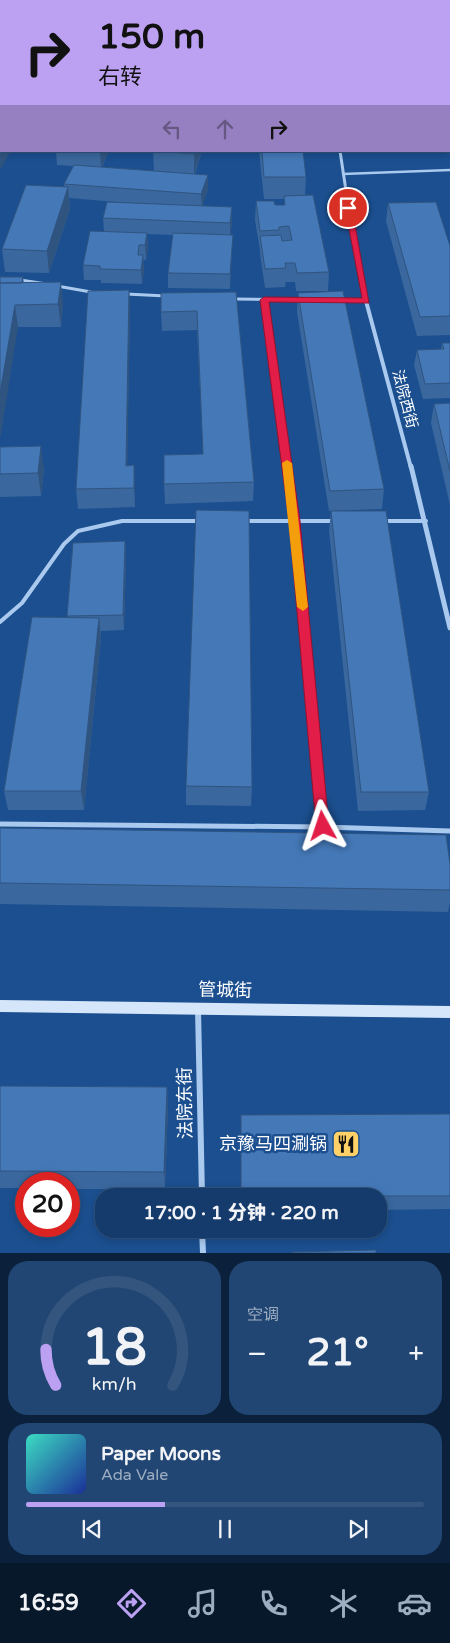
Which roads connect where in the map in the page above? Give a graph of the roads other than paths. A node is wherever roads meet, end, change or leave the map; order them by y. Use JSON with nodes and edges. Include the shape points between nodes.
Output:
{"nodes":[{"id":1,"x":340,"y":152,"type":"edge"},
{"id":2,"x":450,"y":170,"type":"edge"},
{"id":3,"x":343,"y":174,"type":"junction"},
{"id":4,"x":17,"y":280,"type":"edge"},
{"id":5,"x":97,"y":292,"type":"edge"},
{"id":6,"x":116,"y":293,"type":"edge"},
{"id":7,"x":176,"y":296,"type":"edge"},
{"id":8,"x":225,"y":298,"type":"edge"},
{"id":9,"x":264,"y":300,"type":"junction"},
{"id":10,"x":311,"y":300,"type":"edge"},
{"id":11,"x":339,"y":300,"type":"edge"},
{"id":12,"x":366,"y":301,"type":"junction"},
{"id":13,"x":208,"y":521,"type":"edge"},
{"id":14,"x":237,"y":521,"type":"edge"},
{"id":15,"x":295,"y":521,"type":"junction"},
{"id":16,"x":342,"y":521,"type":"edge"},
{"id":17,"x":379,"y":521,"type":"edge"},
{"id":18,"x":426,"y":521,"type":"junction"},
{"id":19,"x":0,"y":622,"type":"edge"},
{"id":20,"x":450,"y":628,"type":"edge"},
{"id":21,"x":0,"y":824,"type":"edge"},
{"id":22,"x":323,"y":826,"type":"junction"},
{"id":23,"x":450,"y":831,"type":"edge"},
{"id":24,"x":0,"y":1006,"type":"edge"},
{"id":25,"x":198,"y":1009,"type":"junction"},
{"id":26,"x":450,"y":1012,"type":"edge"},
{"id":27,"x":202,"y":1188,"type":"edge"},
{"id":28,"x":202,"y":1238,"type":"edge"},
{"id":29,"x":203,"y":1253,"type":"edge"}],
"edges":[{"from":1,"to":3,"type":"street","name":"法院西街"},
{"from":2,"to":3,"type":"lane"},
{"from":3,"to":12,"type":"street","name":"法院西街"},
{"from":4,"to":5,"type":"lane"},
{"from":6,"to":7,"type":"lane"},
{"from":8,"to":9,"type":"lane"},
{"from":9,"to":10,"type":"lane"},
{"from":9,"to":15,"type":"lane"},
{"from":11,"to":12,"type":"lane"},
{"from":12,"to":18,"type":"street","name":"法院西街"},
{"from":13,"to":19,"type":"lane","via":[[122,521],[78,531],[64,544],[22,603]]},
{"from":14,"to":15,"type":"lane"},
{"from":15,"to":16,"type":"lane"},
{"from":15,"to":22,"type":"lane"},
{"from":17,"to":18,"type":"lane"},
{"from":18,"to":20,"type":"street","name":"法院西街"},
{"from":21,"to":22,"type":"lane"},
{"from":22,"to":23,"type":"lane"},
{"from":24,"to":25,"type":"street","name":"管城街"},
{"from":25,"to":26,"type":"street","name":"管城街"},
{"from":25,"to":27,"type":"street","name":"法院东街"},
{"from":28,"to":29,"type":"street"}]}
